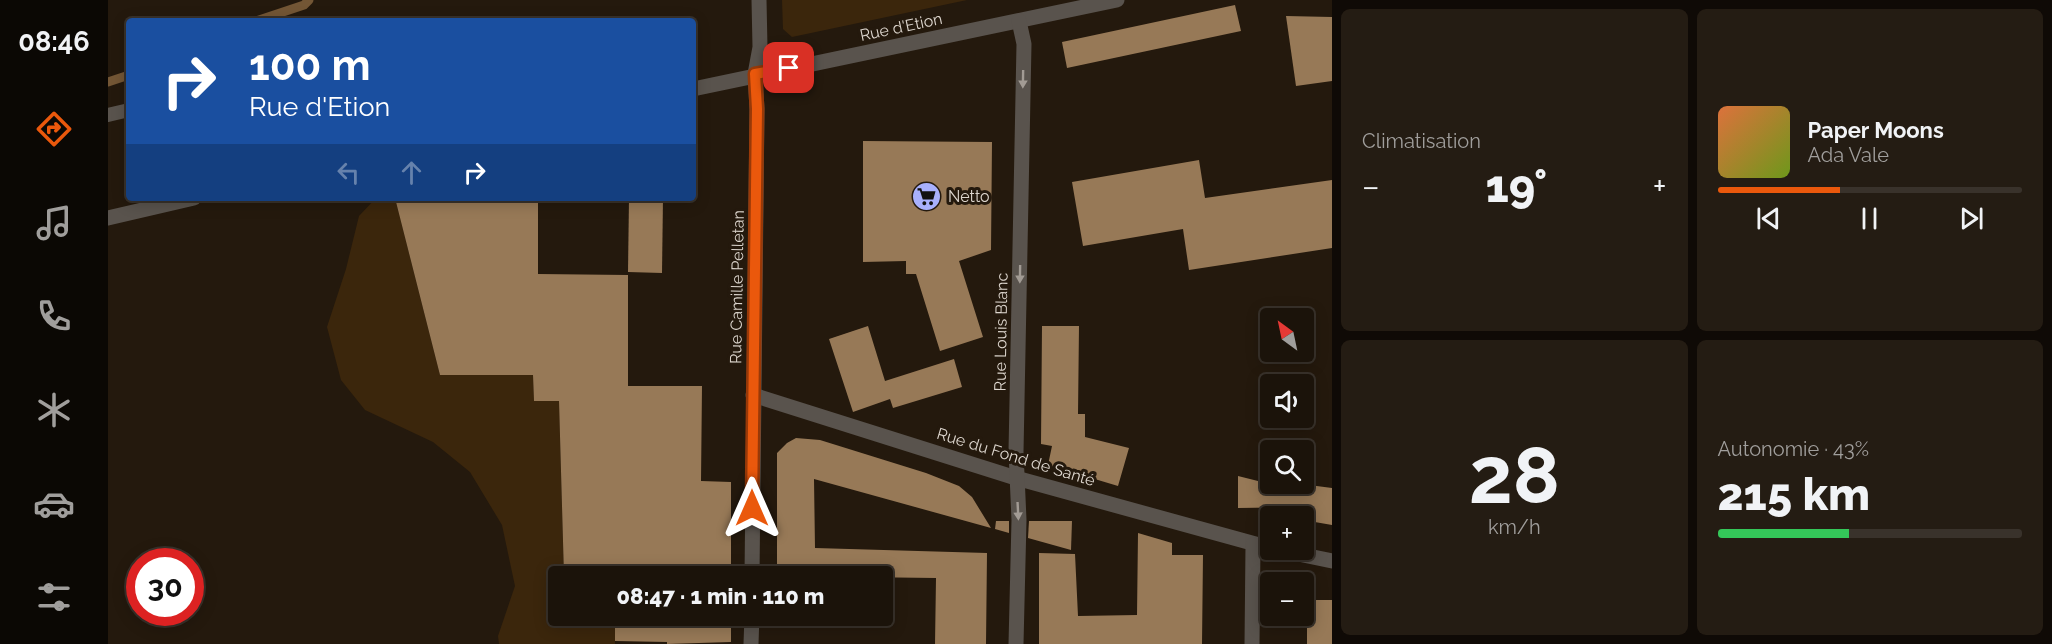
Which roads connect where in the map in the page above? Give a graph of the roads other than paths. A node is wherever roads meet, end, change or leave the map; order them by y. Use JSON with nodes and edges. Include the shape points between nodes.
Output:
{"nodes":[{"id":1,"x":759,"y":0,"type":"edge"},
{"id":2,"x":1117,"y":0,"type":"edge"},
{"id":3,"x":1019,"y":21,"type":"junction"},
{"id":4,"x":755,"y":74,"type":"junction"},
{"id":5,"x":696,"y":87,"type":"edge"},
{"id":6,"x":126,"y":111,"type":"edge"},
{"id":7,"x":108,"y":116,"type":"edge"},
{"id":8,"x":181,"y":201,"type":"edge"},
{"id":9,"x":108,"y":218,"type":"edge"},
{"id":10,"x":753,"y":395,"type":"junction"},
{"id":11,"x":1016,"y":478,"type":"junction"},
{"id":12,"x":1253,"y":545,"type":"junction"},
{"id":13,"x":1260,"y":546,"type":"edge"},
{"id":14,"x":1314,"y":557,"type":"edge"},
{"id":15,"x":1332,"y":561,"type":"edge"},
{"id":16,"x":752,"y":566,"type":"edge"},
{"id":17,"x":752,"y":626,"type":"edge"},
{"id":18,"x":751,"y":644,"type":"edge"},
{"id":19,"x":1016,"y":644,"type":"edge"},
{"id":20,"x":1252,"y":644,"type":"edge"}],
"edges":[{"from":1,"to":4,"type":"street","name":"Rue Camille Pelletan","via":[[760,47]]},
{"from":2,"to":3,"type":"street","name":"Rue d'Etion"},
{"from":3,"to":4,"type":"street","name":"Rue d'Etion"},
{"from":3,"to":11,"type":"street","name":"Rue Louis Blanc","one_way":true,"via":[[1024,44]]},
{"from":4,"to":5,"type":"street","name":"Rue d'Etion"},
{"from":4,"to":10,"type":"street","name":"Rue Camille Pelletan"},
{"from":6,"to":7,"type":"lane"},
{"from":8,"to":9,"type":"street"},
{"from":10,"to":11,"type":"street","name":"Rue du Fond de Santé"},
{"from":10,"to":16,"type":"street","name":"Rue Camille Pelletan"},
{"from":11,"to":12,"type":"street","name":"Rue du Fond de Santé"},
{"from":11,"to":19,"type":"street","name":"Rue Louis Blanc","one_way":true},
{"from":12,"to":13,"type":"street","name":"Rue du Fond de Santé"},
{"from":12,"to":20,"type":"street"},
{"from":14,"to":15,"type":"street","name":"Rue du Fond de Santé"},
{"from":17,"to":18,"type":"street"}]}
